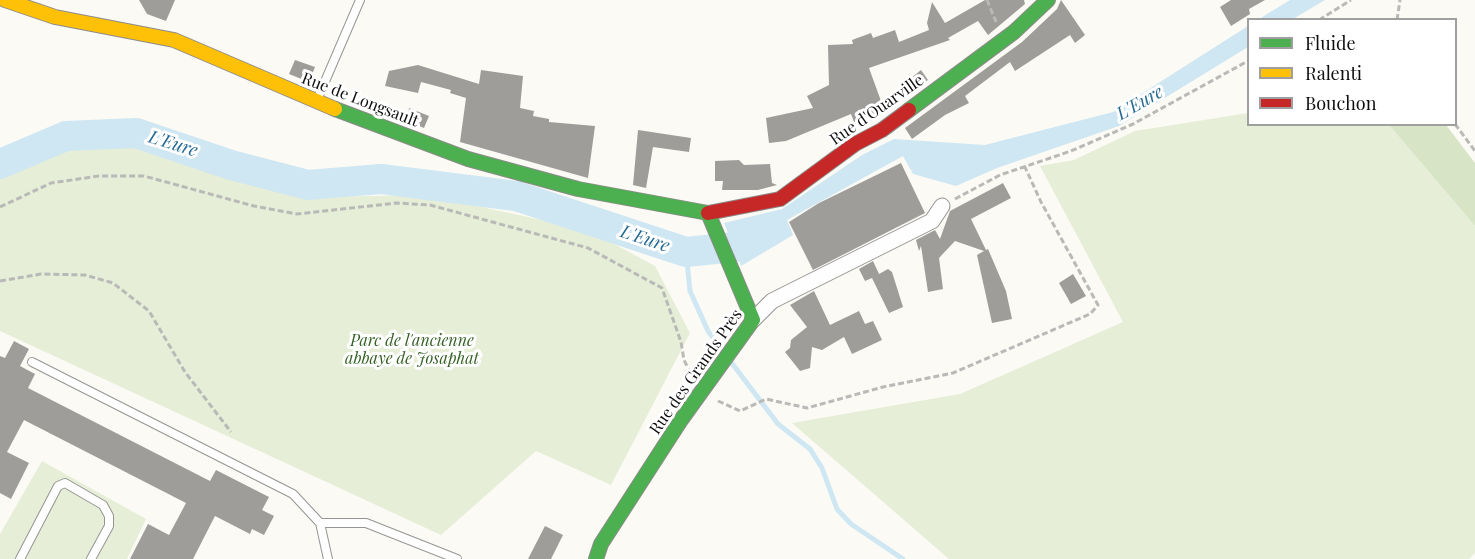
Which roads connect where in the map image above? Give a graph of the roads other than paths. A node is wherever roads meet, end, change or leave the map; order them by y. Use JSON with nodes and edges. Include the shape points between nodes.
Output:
{"nodes":[{"id":1,"x":5,"y":0,"type":"edge"},
{"id":2,"x":360,"y":0,"type":"edge"},
{"id":3,"x":1048,"y":0,"type":"edge"},
{"id":4,"x":317,"y":102,"type":"junction"},
{"id":5,"x":942,"y":206,"type":"road end"},
{"id":6,"x":711,"y":217,"type":"junction"},
{"id":7,"x":753,"y":320,"type":"junction"},
{"id":8,"x":32,"y":362,"type":"dead end"},
{"id":9,"x":320,"y":523,"type":"junction"},
{"id":10,"x":20,"y":559,"type":"edge"},
{"id":11,"x":91,"y":559,"type":"edge"},
{"id":12,"x":328,"y":559,"type":"edge"},
{"id":13,"x":457,"y":559,"type":"edge"},
{"id":14,"x":596,"y":559,"type":"edge"}],
"edges":[{"from":1,"to":4,"type":"street","name":"Rue de Longsault","via":[[55,17],[174,40]]},
{"from":2,"to":4,"type":"lane"},
{"from":3,"to":6,"type":"street","name":"Rue d'Ouarville","via":[[1004,39],[780,199]]},
{"from":4,"to":6,"type":"street","name":"Rue de Longsault","via":[[468,159],[578,189],[696,209]]},
{"from":5,"to":7,"type":"street","name":"Rue des Grands Près","via":[[932,221],[772,301]]},
{"from":6,"to":7,"type":"street"},
{"from":7,"to":14,"type":"street","name":"Rue des Grands Près","via":[[739,343],[710,373],[601,544]]},
{"from":8,"to":9,"type":"lane","via":[[293,494]]},
{"from":9,"to":12,"type":"lane"},
{"from":9,"to":13,"type":"lane","via":[[366,523]]},
{"from":10,"to":11,"type":"lane","via":[[58,486],[65,483],[102,505],[109,516],[109,526]]}]}
